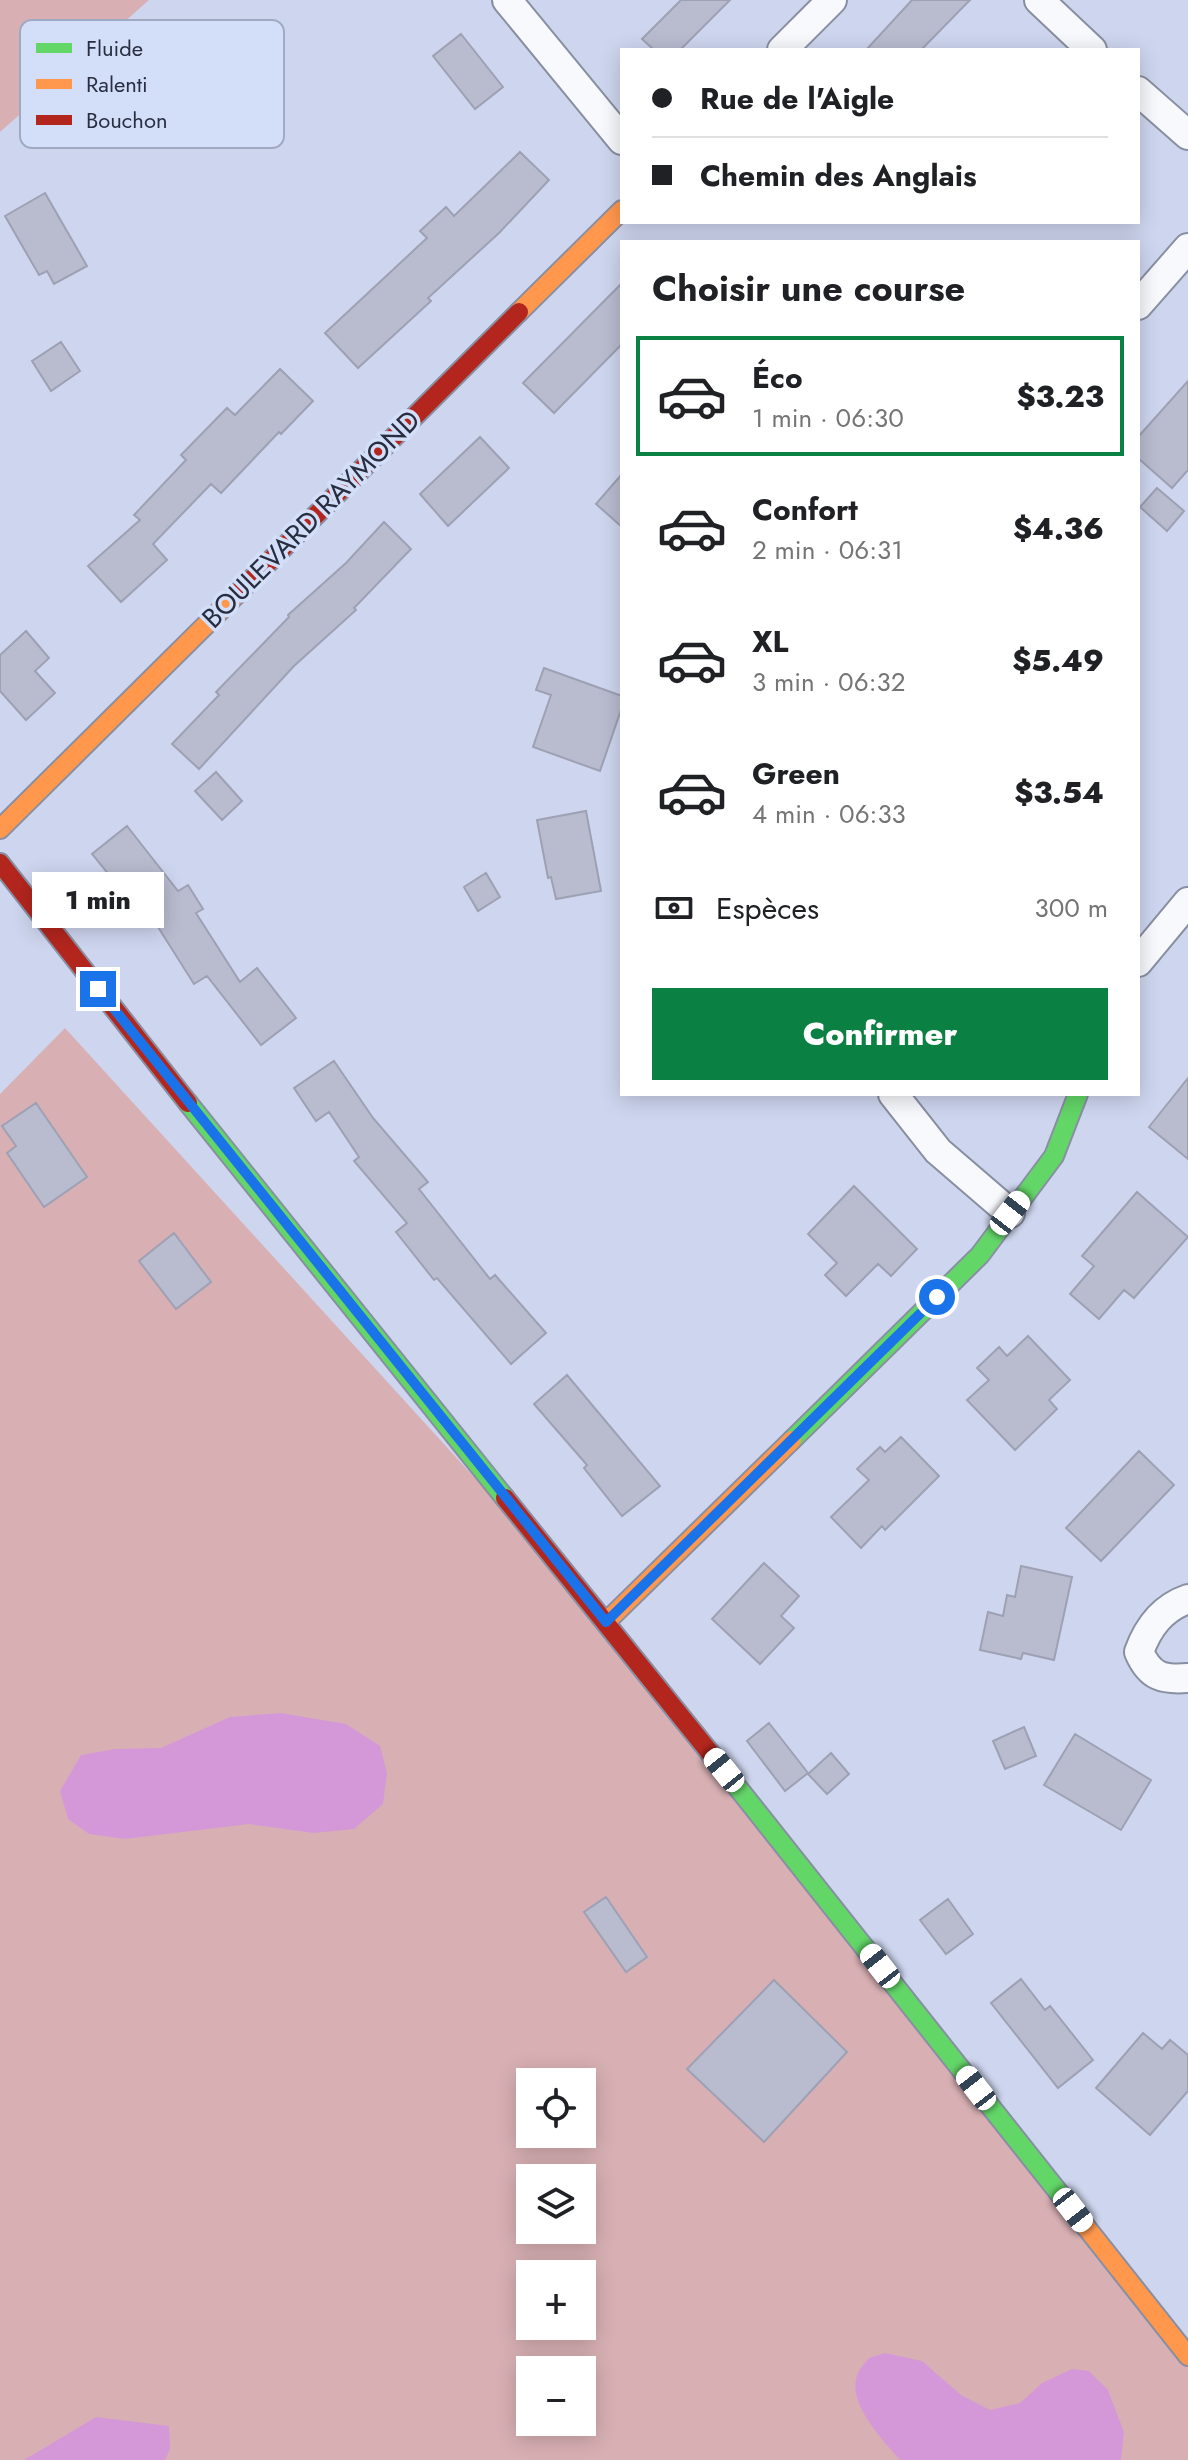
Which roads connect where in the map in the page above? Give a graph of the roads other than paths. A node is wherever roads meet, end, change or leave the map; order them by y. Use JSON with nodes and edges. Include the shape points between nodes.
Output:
{"nodes":[{"id":1,"x":507,"y":0,"type":"edge"},
{"id":2,"x":832,"y":0,"type":"edge"},
{"id":3,"x":1039,"y":0,"type":"edge"},
{"id":4,"x":784,"y":48,"type":"edge"},
{"id":5,"x":1090,"y":48,"type":"edge"},
{"id":6,"x":1140,"y":93,"type":"edge"},
{"id":7,"x":1188,"y":135,"type":"edge"},
{"id":8,"x":620,"y":138,"type":"edge"},
{"id":9,"x":620,"y":212,"type":"edge"},
{"id":10,"x":1188,"y":248,"type":"edge"},
{"id":11,"x":1140,"y":303,"type":"edge"},
{"id":12,"x":0,"y":829,"type":"edge"},
{"id":13,"x":0,"y":863,"type":"edge"},
{"id":14,"x":1188,"y":902,"type":"edge"},
{"id":15,"x":1140,"y":960,"type":"edge"},
{"id":16,"x":895,"y":1096,"type":"edge"},
{"id":17,"x":1077,"y":1096,"type":"edge"},
{"id":18,"x":1010,"y":1213,"type":"junction"},
{"id":19,"x":1188,"y":1599,"type":"edge"},
{"id":20,"x":606,"y":1622,"type":"junction"},
{"id":21,"x":1188,"y":1678,"type":"edge"},
{"id":22,"x":1188,"y":2356,"type":"edge"}],
"edges":[{"from":1,"to":8,"type":"street"},
{"from":2,"to":4,"type":"street"},
{"from":3,"to":5,"type":"street"},
{"from":6,"to":7,"type":"street"},
{"from":9,"to":12,"type":"street","name":"BOULEVARD RAYMOND"},
{"from":10,"to":11,"type":"street"},
{"from":13,"to":20,"type":"street"},
{"from":14,"to":15,"type":"street"},
{"from":16,"to":18,"type":"street","via":[[938,1151]]},
{"from":17,"to":18,"type":"street","via":[[1054,1156]]},
{"from":18,"to":20,"type":"street","via":[[980,1255]]},
{"from":19,"to":21,"type":"street","via":[[1160,1615],[1139,1652],[1144,1663],[1167,1679]]},
{"from":20,"to":22,"type":"street"}]}
